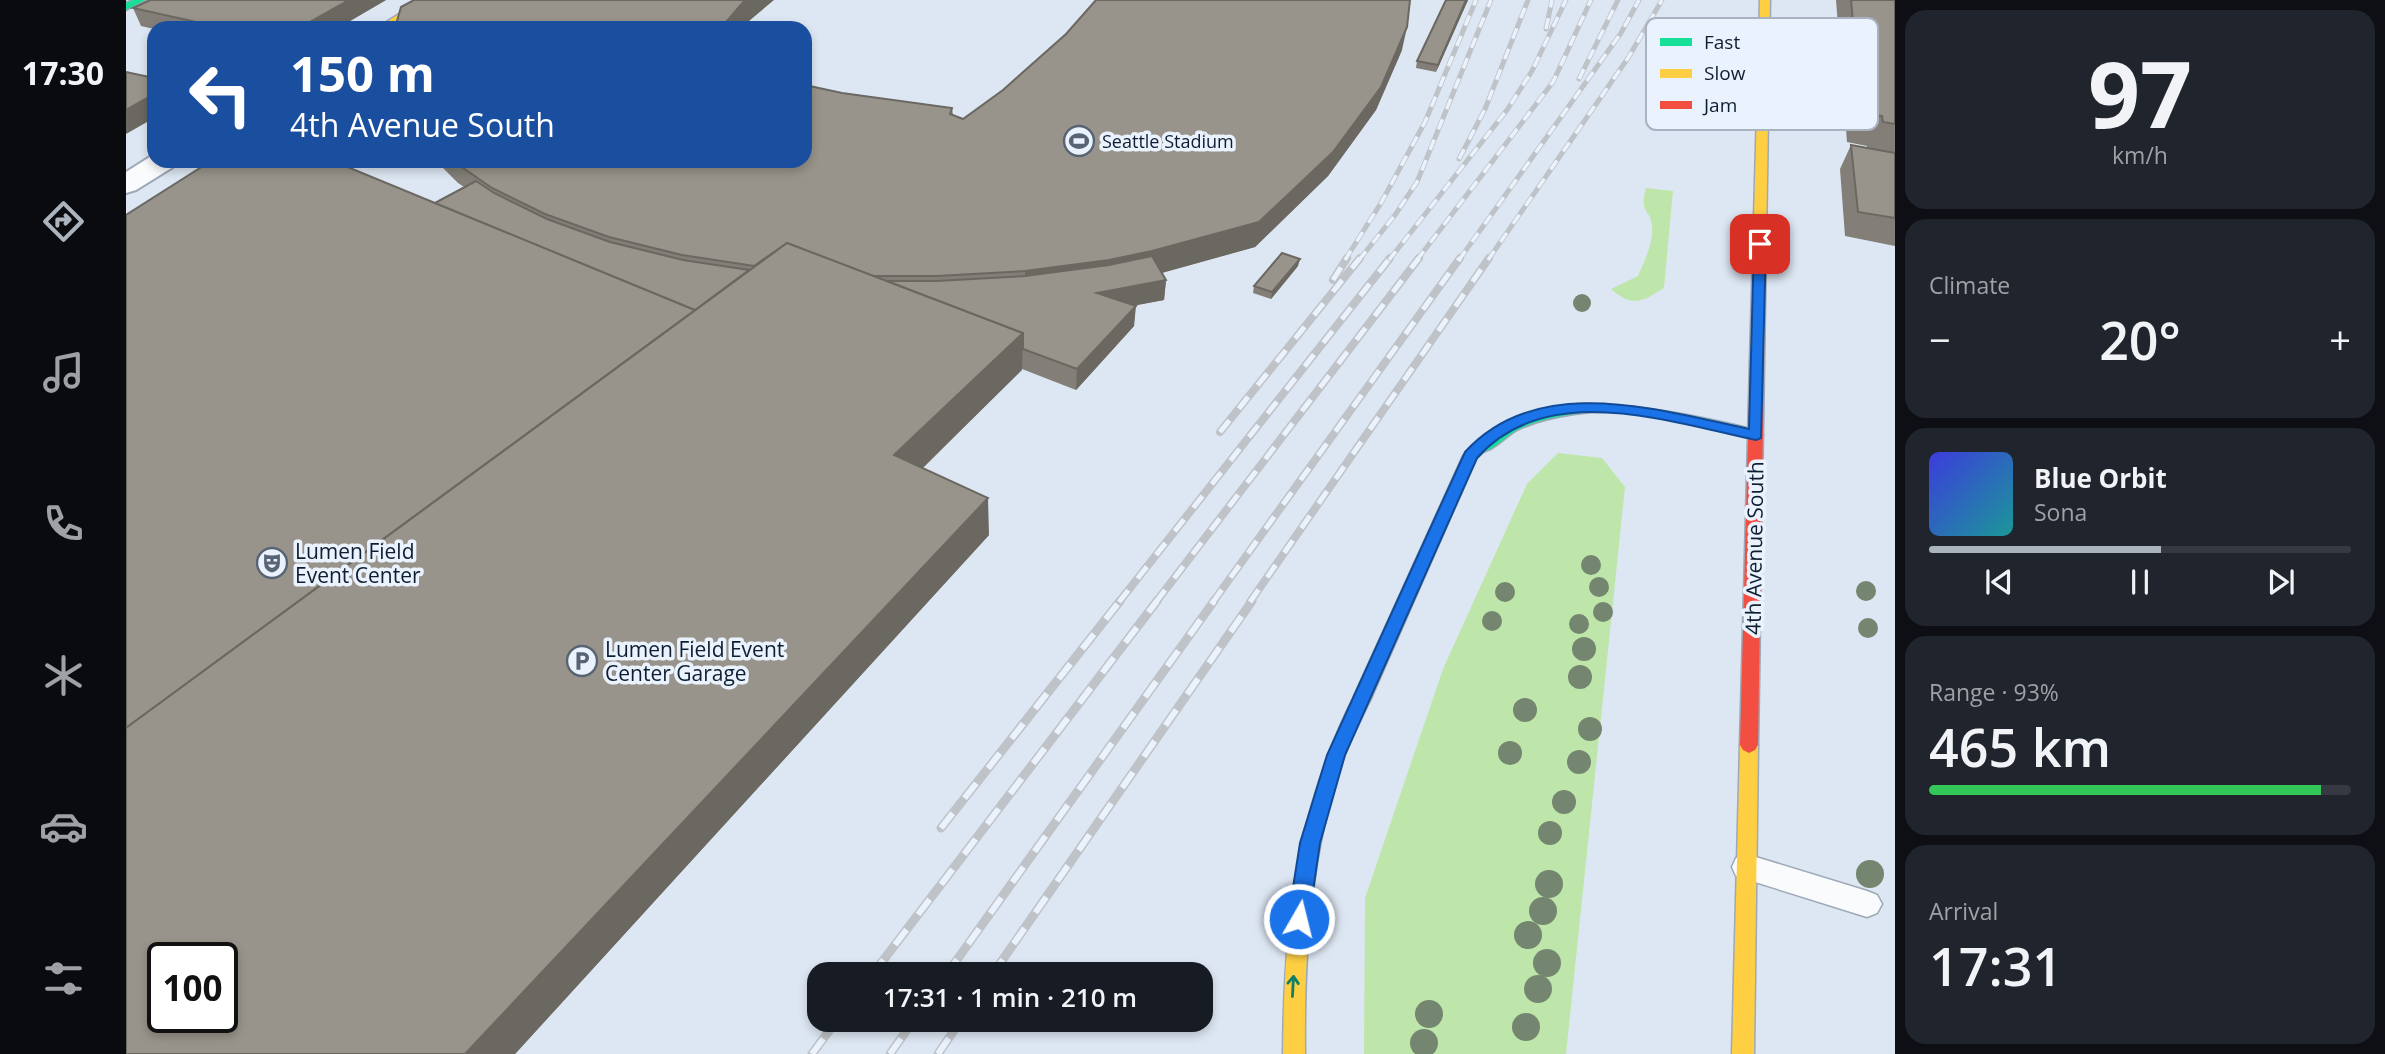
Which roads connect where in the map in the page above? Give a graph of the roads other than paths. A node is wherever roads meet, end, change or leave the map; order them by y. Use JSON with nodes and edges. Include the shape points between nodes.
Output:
{"nodes":[{"id":1,"x":140,"y":0,"type":"edge"},
{"id":2,"x":428,"y":0,"type":"edge"},
{"id":3,"x":1765,"y":0,"type":"edge"},
{"id":4,"x":126,"y":7,"type":"edge"},
{"id":5,"x":1765,"y":18,"type":"edge"},
{"id":6,"x":394,"y":21,"type":"edge"},
{"id":7,"x":1762,"y":130,"type":"edge"},
{"id":8,"x":152,"y":168,"type":"edge"},
{"id":9,"x":126,"y":184,"type":"edge"},
{"id":10,"x":1756,"y":435,"type":"junction"},
{"id":11,"x":1746,"y":867,"type":"junction"},
{"id":12,"x":1867,"y":904,"type":"dead end"},
{"id":13,"x":1294,"y":1054,"type":"edge"},
{"id":14,"x":1743,"y":1054,"type":"edge"}],
"edges":[{"from":1,"to":4,"type":"main road"},
{"from":2,"to":6,"type":"main road"},
{"from":3,"to":5,"type":"main road","name":"4th Avenue South"},
{"from":7,"to":10,"type":"main road","name":"4th Avenue South"},
{"from":8,"to":9,"type":"street"},
{"from":10,"to":11,"type":"main road","name":"4th Avenue South"},
{"from":13,"to":10,"type":"main road","one_way":true,"via":[[1293,991],[1302,892],[1310,843],[1336,755],[1471,456],[1501,428],[1546,412],[1601,407],[1661,414]]},
{"from":11,"to":12,"type":"lane"},
{"from":11,"to":14,"type":"main road","name":"4th Avenue South"}]}
